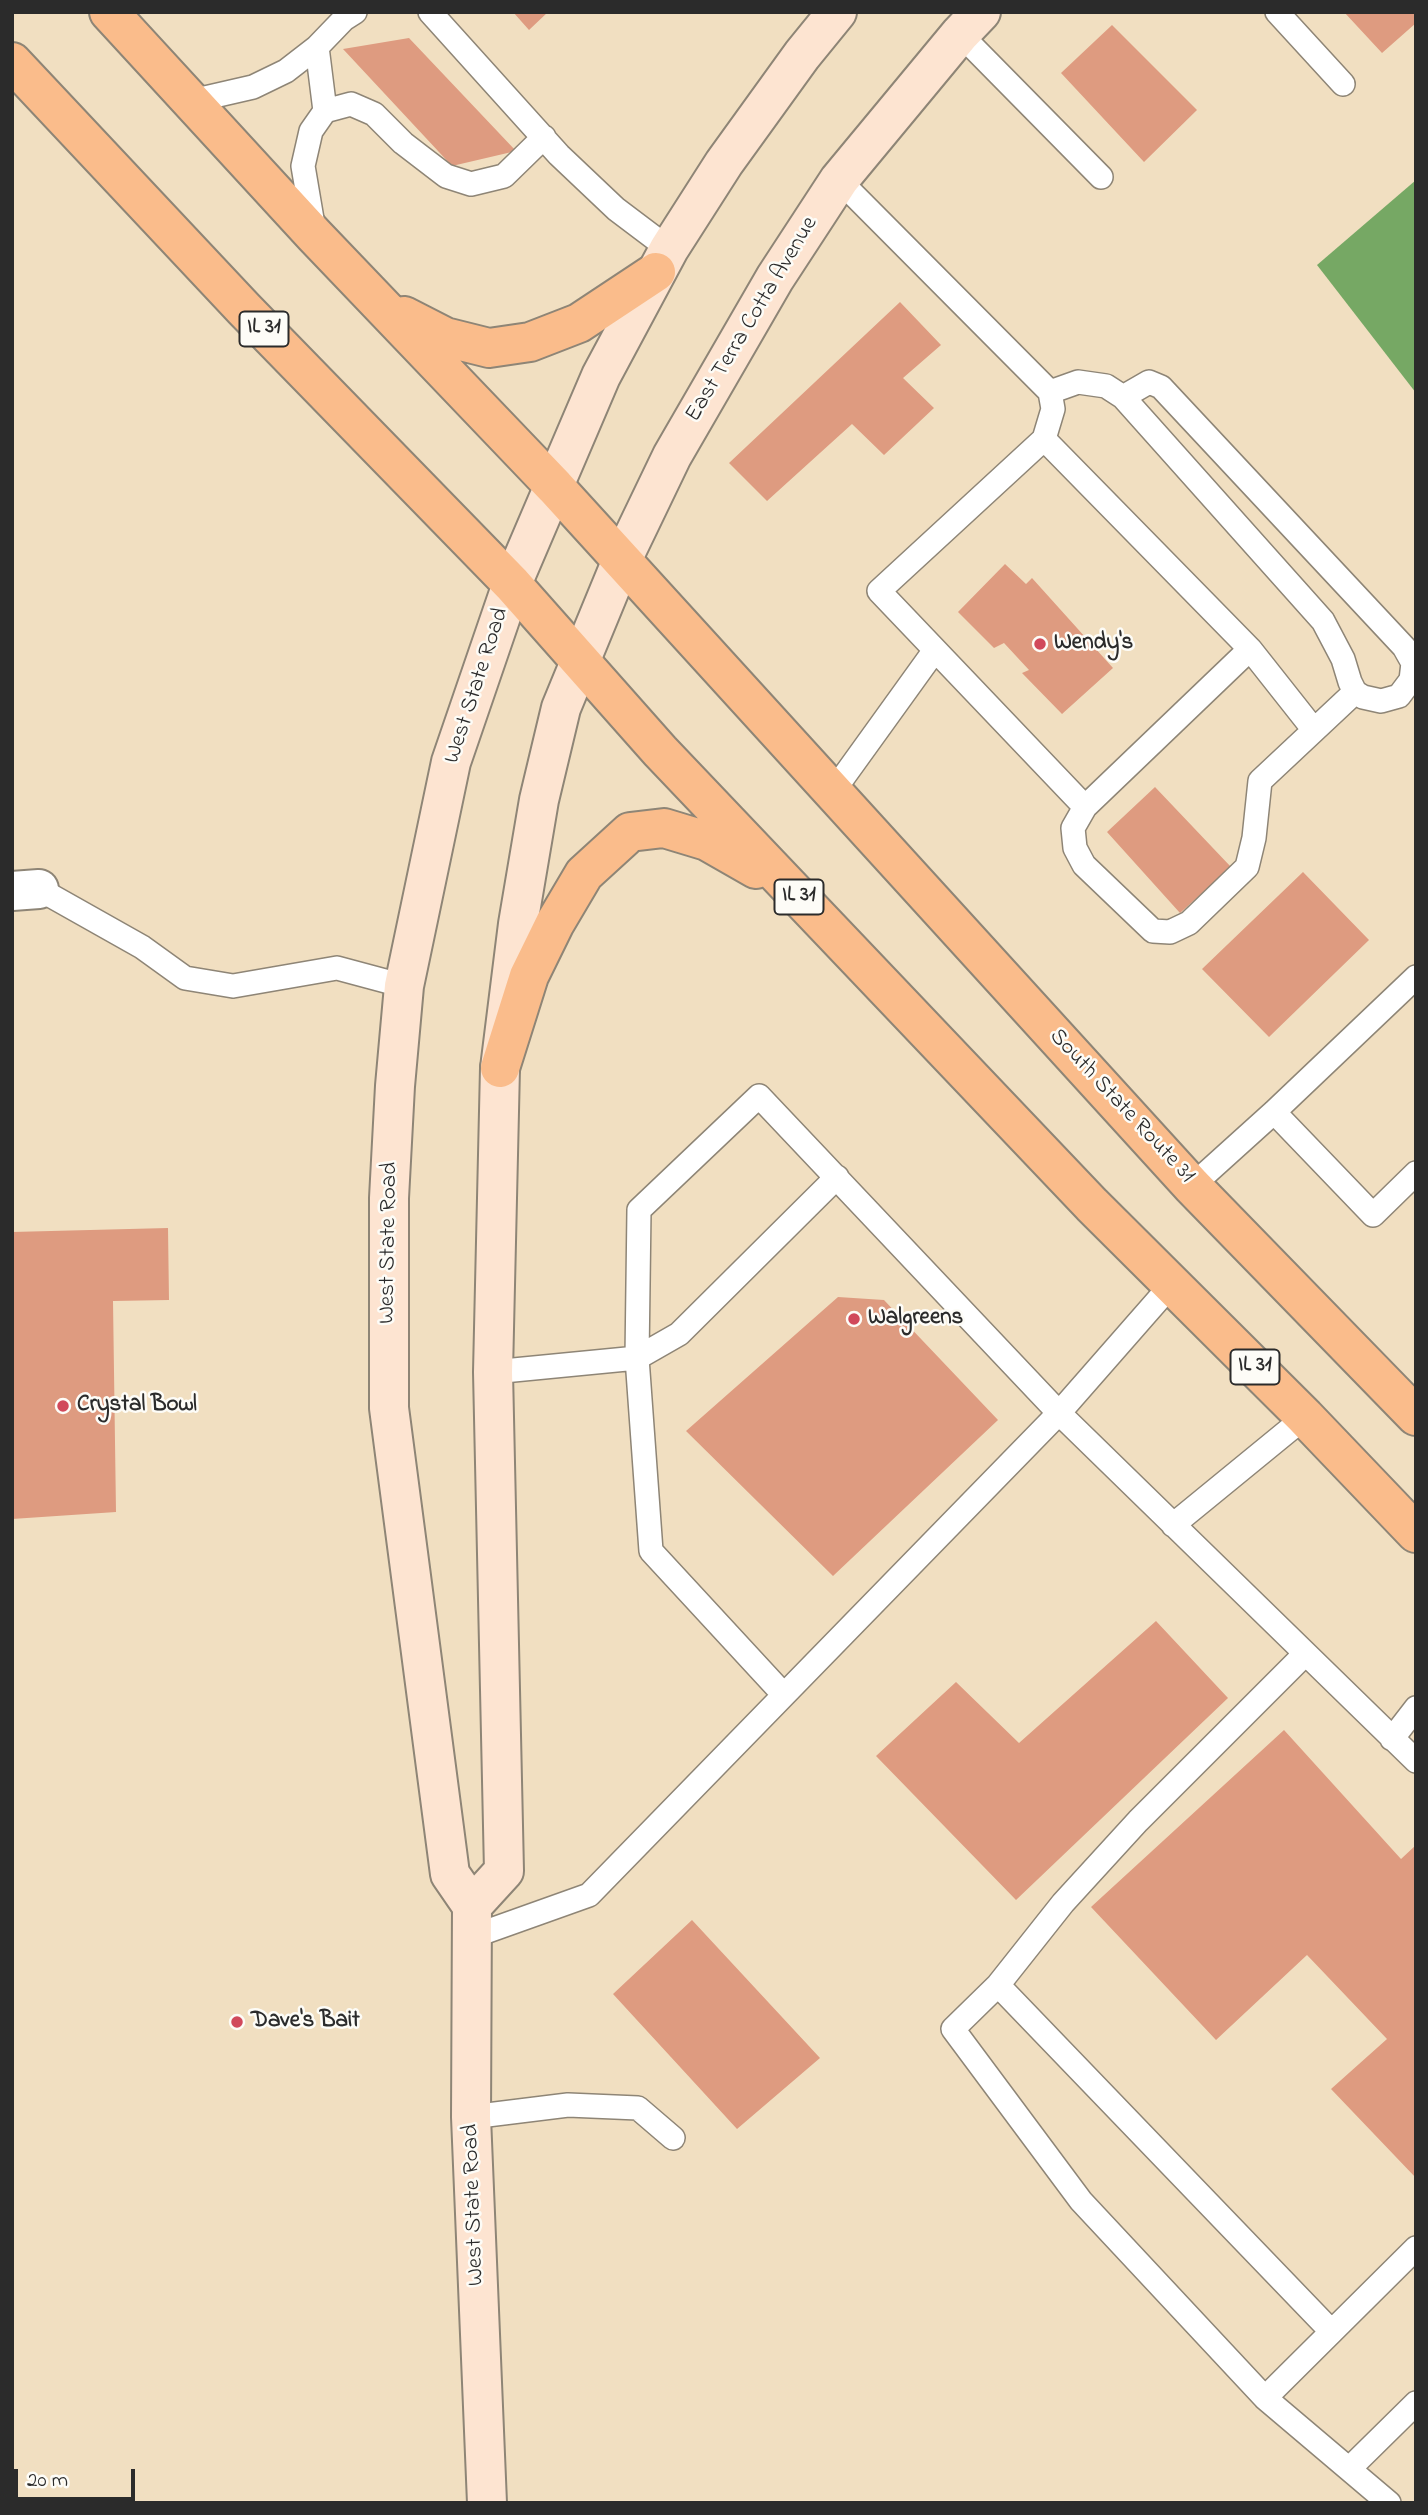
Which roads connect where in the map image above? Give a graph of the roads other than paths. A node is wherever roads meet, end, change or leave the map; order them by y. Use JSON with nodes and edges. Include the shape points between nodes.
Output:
{"nodes":[{"id":1,"x":109,"y":12,"type":"edge"},
{"id":2,"x":355,"y":12,"type":"edge"},
{"id":3,"x":430,"y":12,"type":"edge"},
{"id":4,"x":837,"y":12,"type":"edge"},
{"id":5,"x":1278,"y":12,"type":"edge"},
{"id":6,"x":971,"y":23,"type":"edge"},
{"id":7,"x":317,"y":47,"type":"junction"},
{"id":8,"x":12,"y":62,"type":"edge"},
{"id":9,"x":1343,"y":84,"type":"dead end"},
{"id":10,"x":192,"y":101,"type":"junction"},
{"id":11,"x":325,"y":111,"type":"junction"},
{"id":12,"x":544,"y":137,"type":"junction"},
{"id":13,"x":1101,"y":177,"type":"dead end"},
{"id":14,"x":839,"y":180,"type":"junction"},
{"id":15,"x":314,"y":235,"type":"junction"},
{"id":16,"x":662,"y":260,"type":"junction"},
{"id":17,"x":378,"y":302,"type":"junction"},
{"id":18,"x":1050,"y":392,"type":"junction"},
{"id":19,"x":1123,"y":397,"type":"junction"},
{"id":20,"x":1044,"y":439,"type":"junction"},
{"id":21,"x":555,"y":487,"type":"junction"},
{"id":22,"x":622,"y":560,"type":"junction"},
{"id":23,"x":512,"y":584,"type":"junction"},
{"id":24,"x":1250,"y":649,"type":"junction"},
{"id":25,"x":935,"y":650,"type":"junction"},
{"id":26,"x":578,"y":661,"type":"junction"},
{"id":27,"x":1355,"y":692,"type":"junction"},
{"id":28,"x":1314,"y":730,"type":"junction"},
{"id":29,"x":832,"y":793,"type":"junction"},
{"id":30,"x":1085,"y":807,"type":"junction"},
{"id":31,"x":25,"y":890,"type":"edge"},
{"id":32,"x":805,"y":904,"type":"junction"},
{"id":33,"x":1416,"y":977,"type":"edge"},
{"id":34,"x":404,"y":986,"type":"junction"},
{"id":35,"x":500,"y":1068,"type":"junction"},
{"id":36,"x":1274,"y":1112,"type":"junction"},
{"id":37,"x":1416,"y":1173,"type":"edge"},
{"id":38,"x":837,"y":1177,"type":"junction"},
{"id":39,"x":1192,"y":1186,"type":"junction"},
{"id":40,"x":1172,"y":1284,"type":"junction"},
{"id":41,"x":637,"y":1358,"type":"junction"},
{"id":42,"x":493,"y":1372,"type":"junction"},
{"id":43,"x":1059,"y":1413,"type":"junction"},
{"id":44,"x":1416,"y":1416,"type":"edge"},
{"id":45,"x":1305,"y":1417,"type":"junction"},
{"id":46,"x":1173,"y":1525,"type":"junction"},
{"id":47,"x":1416,"y":1533,"type":"edge"},
{"id":48,"x":1305,"y":1654,"type":"junction"},
{"id":49,"x":784,"y":1695,"type":"junction"},
{"id":50,"x":1416,"y":1708,"type":"edge"},
{"id":51,"x":1392,"y":1739,"type":"junction"},
{"id":52,"x":1416,"y":1761,"type":"edge"},
{"id":53,"x":473,"y":1921,"type":"junction"},
{"id":54,"x":998,"y":1985,"type":"junction"},
{"id":55,"x":471,"y":2117,"type":"junction"},
{"id":56,"x":673,"y":2138,"type":"dead end"},
{"id":57,"x":1416,"y":2248,"type":"edge"},
{"id":58,"x":1331,"y":2331,"type":"junction"},
{"id":59,"x":1265,"y":2398,"type":"junction"},
{"id":60,"x":1416,"y":2403,"type":"edge"},
{"id":61,"x":1349,"y":2469,"type":"junction"},
{"id":62,"x":487,"y":2503,"type":"edge"},
{"id":63,"x":1389,"y":2503,"type":"edge"}],
"edges":[{"from":1,"to":10,"type":"main road","name":"South State Route 31"},
{"from":2,"to":7,"type":"lane"},
{"from":3,"to":12,"type":"lane"},
{"from":4,"to":16,"type":"main road","via":[[724,163]]},
{"from":5,"to":9,"type":"lane"},
{"from":6,"to":13,"type":"lane"},
{"from":6,"to":14,"type":"main road","name":"East Terra Cotta Avenue"},
{"from":7,"to":10,"type":"lane","via":[[286,71],[253,87]]},
{"from":7,"to":11,"type":"lane"},
{"from":8,"to":23,"type":"main road","number":"IL 31"},
{"from":10,"to":15,"type":"main road","name":"South State Route 31"},
{"from":11,"to":12,"type":"lane","via":[[351,104],[374,114],[446,176],[471,184],[504,176]]},
{"from":11,"to":15,"type":"lane","via":[[311,131],[303,166]]},
{"from":12,"to":16,"type":"lane"},
{"from":14,"to":18,"type":"lane"},
{"from":14,"to":22,"type":"main road","name":"East Terra Cotta Avenue","via":[[718,372]]},
{"from":15,"to":17,"type":"main road","name":"South State Route 31"},
{"from":16,"to":17,"type":"main road","via":[[579,323],[530,342],[489,348],[445,337]]},
{"from":16,"to":21,"type":"main road","via":[[601,376]]},
{"from":17,"to":21,"type":"main road","name":"South State Route 31"},
{"from":18,"to":19,"type":"lane","via":[[1078,382],[1106,386]]},
{"from":18,"to":20,"type":"lane","via":[[1053,409]]},
{"from":19,"to":27,"type":"lane","via":[[1323,621]]},
{"from":19,"to":27,"type":"lane","via":[[1149,382],[1161,387],[1404,647],[1413,663],[1411,680],[1399,696],[1381,701]]},
{"from":20,"to":24,"type":"lane"},
{"from":20,"to":25,"type":"lane","via":[[878,591]]},
{"from":21,"to":22,"type":"main road","name":"South State Route 31"},
{"from":21,"to":23,"type":"main road"},
{"from":22,"to":26,"type":"main road","name":"East Terra Cotta Avenue"},
{"from":22,"to":29,"type":"main road","name":"South State Route 31"},
{"from":23,"to":26,"type":"main road","number":"IL 31"},
{"from":23,"to":34,"type":"main road","name":"West State Road","via":[[451,762]]},
{"from":24,"to":28,"type":"lane"},
{"from":24,"to":30,"type":"lane"},
{"from":25,"to":29,"type":"lane"},
{"from":25,"to":30,"type":"lane"},
{"from":26,"to":32,"type":"main road","number":"IL 31"},
{"from":26,"to":35,"type":"main road","via":[[561,708],[539,800]]},
{"from":27,"to":28,"type":"lane"},
{"from":28,"to":30,"type":"lane","via":[[1260,781],[1247,867],[1189,923],[1170,932],[1153,931],[1084,865],[1075,848],[1073,828]]},
{"from":29,"to":39,"type":"main road","name":"South State Route 31"},
{"from":31,"to":34,"type":"lane","via":[[142,947],[186,978],[233,986],[337,968]]},
{"from":32,"to":35,"type":"main road","via":[[751,865],[707,841],[664,828],[630,832],[584,874],[555,923],[529,976]]},
{"from":32,"to":40,"type":"main road","number":"IL 31"},
{"from":33,"to":36,"type":"lane"},
{"from":34,"to":53,"type":"main road","name":"West State Road","via":[[389,1198],[389,1408],[450,1874]]},
{"from":35,"to":42,"type":"main road"},
{"from":36,"to":37,"type":"lane","via":[[1373,1214]]},
{"from":36,"to":39,"type":"lane"},
{"from":38,"to":41,"type":"lane","via":[[679,1334]]},
{"from":38,"to":41,"type":"lane","via":[[759,1096],[639,1210]]},
{"from":38,"to":43,"type":"lane"},
{"from":39,"to":44,"type":"main road","name":"South State Route 31"},
{"from":40,"to":43,"type":"lane"},
{"from":40,"to":45,"type":"main road","number":"IL 31"},
{"from":41,"to":42,"type":"lane"},
{"from":41,"to":49,"type":"lane","via":[[651,1552]]},
{"from":42,"to":53,"type":"main road","via":[[504,1871]]},
{"from":43,"to":46,"type":"lane"},
{"from":43,"to":49,"type":"lane"},
{"from":45,"to":46,"type":"lane"},
{"from":45,"to":47,"type":"main road","number":"IL 31"},
{"from":46,"to":48,"type":"lane"},
{"from":48,"to":51,"type":"lane"},
{"from":48,"to":54,"type":"lane","via":[[1138,1821],[1063,1903]]},
{"from":49,"to":53,"type":"lane","via":[[589,1895]]},
{"from":50,"to":51,"type":"lane"},
{"from":51,"to":52,"type":"lane"},
{"from":53,"to":55,"type":"main road","name":"West State Road"},
{"from":54,"to":58,"type":"lane"},
{"from":54,"to":59,"type":"lane","via":[[953,2029],[1081,2201]]},
{"from":55,"to":56,"type":"lane","via":[[568,2105],[638,2108]]},
{"from":55,"to":62,"type":"main road","name":"West State Road"},
{"from":57,"to":58,"type":"lane"},
{"from":58,"to":59,"type":"lane"},
{"from":59,"to":61,"type":"lane"},
{"from":60,"to":61,"type":"lane"},
{"from":61,"to":63,"type":"lane"}]}
